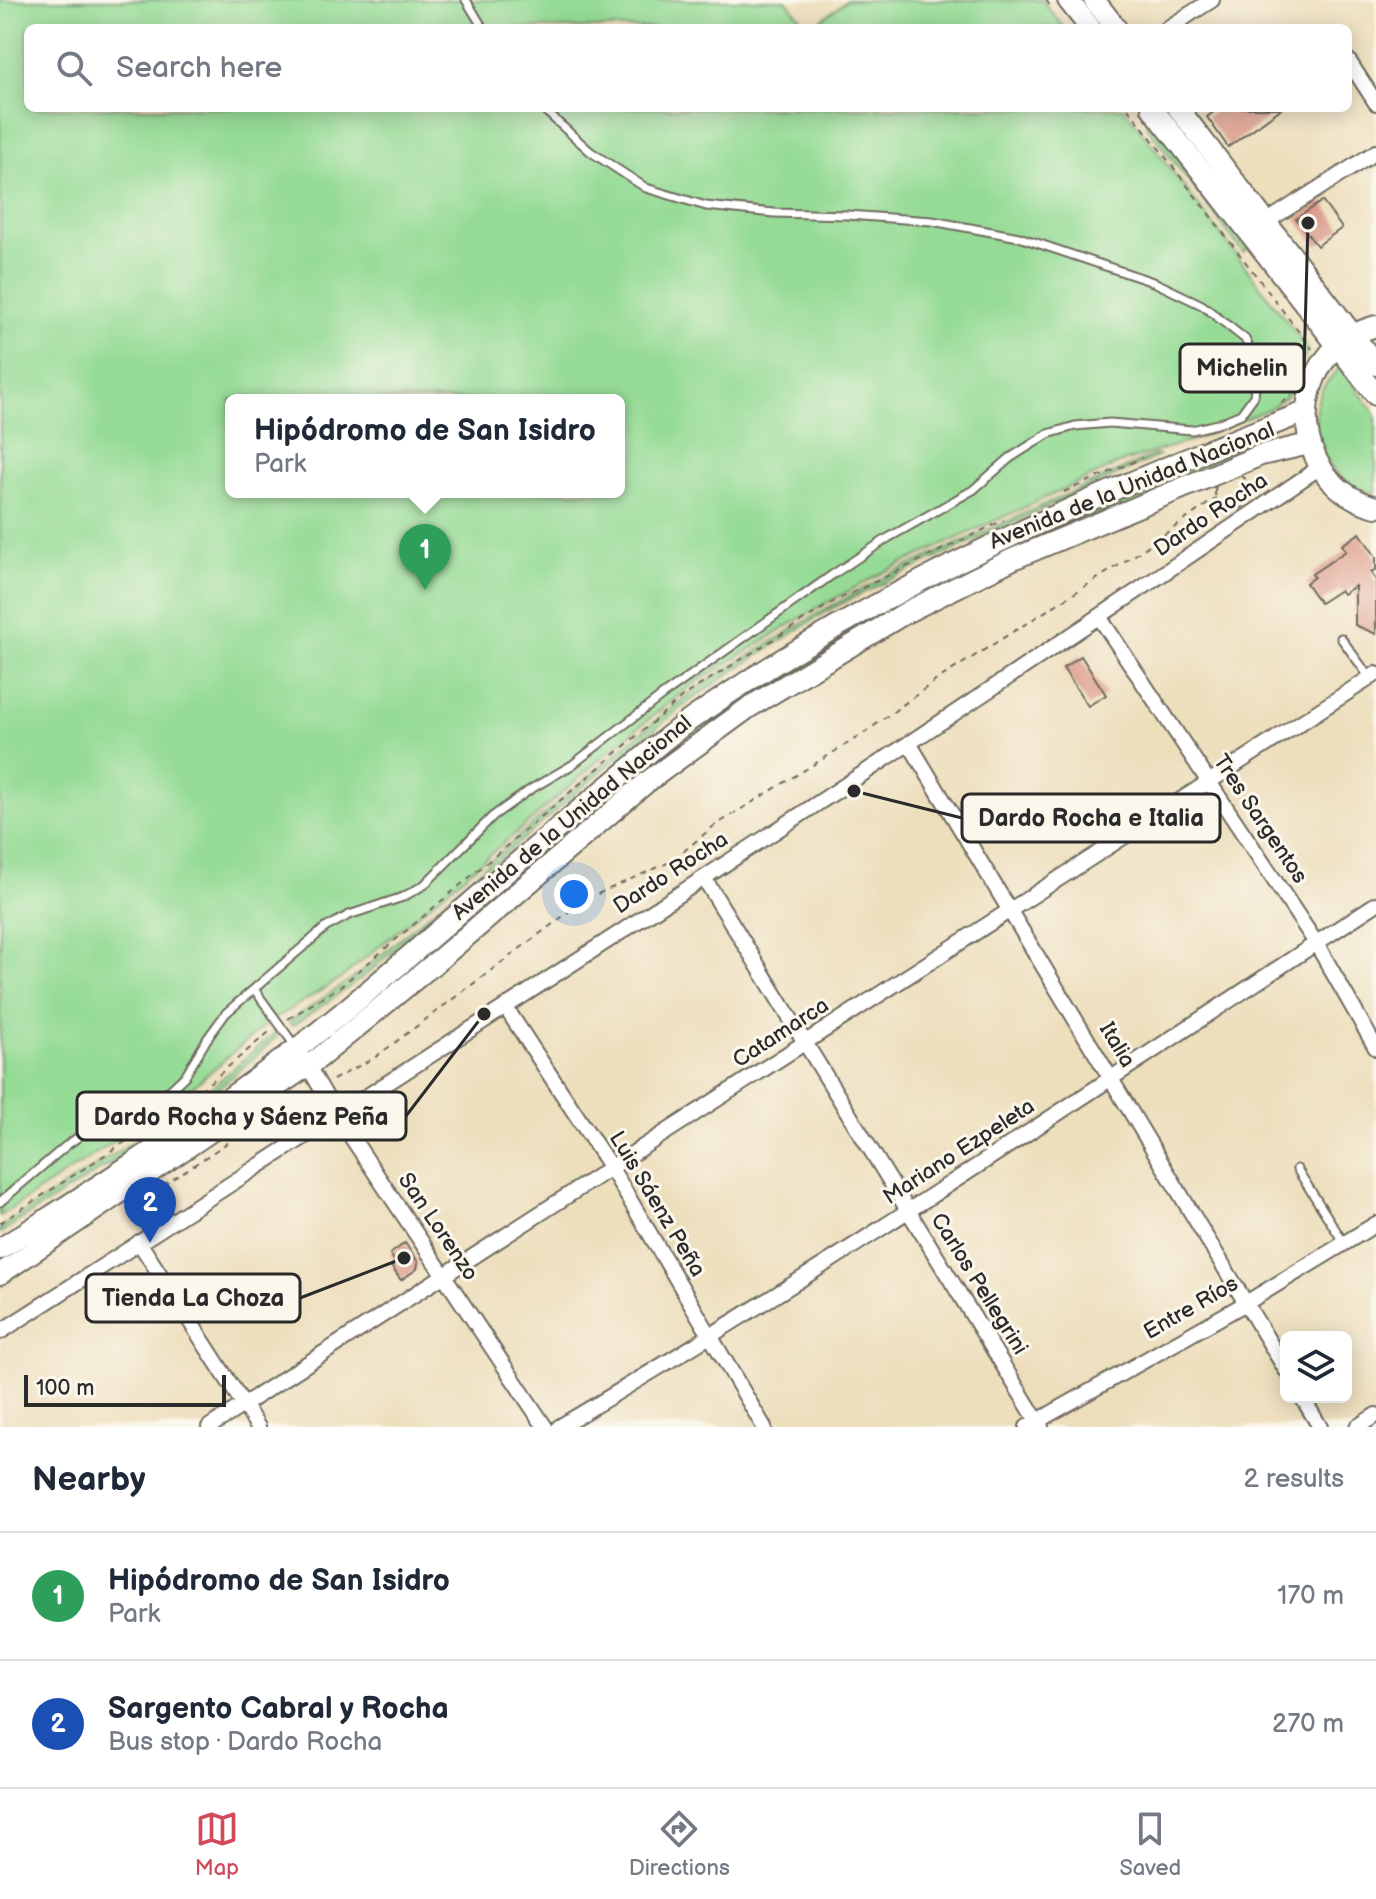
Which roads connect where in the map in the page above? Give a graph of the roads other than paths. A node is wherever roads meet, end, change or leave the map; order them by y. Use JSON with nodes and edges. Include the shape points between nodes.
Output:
{"nodes":[{"id":1,"x":466,"y":0,"type":"edge"},
{"id":2,"x":1068,"y":0,"type":"edge"},
{"id":3,"x":1094,"y":0,"type":"edge"},
{"id":4,"x":1212,"y":0,"type":"edge"},
{"id":5,"x":481,"y":24,"type":"edge"},
{"id":6,"x":1087,"y":24,"type":"edge"},
{"id":7,"x":1113,"y":24,"type":"edge"},
{"id":8,"x":1174,"y":24,"type":"edge"},
{"id":9,"x":1352,"y":66,"type":"edge"},
{"id":10,"x":1376,"y":103,"type":"edge"},
{"id":11,"x":546,"y":112,"type":"edge"},
{"id":12,"x":1157,"y":112,"type":"edge"},
{"id":13,"x":1180,"y":112,"type":"edge"},
{"id":14,"x":1195,"y":146,"type":"junction"},
{"id":15,"x":1376,"y":152,"type":"edge"},
{"id":16,"x":1266,"y":222,"type":"junction"},
{"id":17,"x":1376,"y":326,"type":"edge"},
{"id":18,"x":1346,"y":340,"type":"junction"},
{"id":19,"x":1257,"y":365,"type":"junction"},
{"id":20,"x":1376,"y":365,"type":"edge"},
{"id":21,"x":1311,"y":383,"type":"junction"},
{"id":22,"x":1376,"y":395,"type":"edge"},
{"id":23,"x":1305,"y":412,"type":"junction"},
{"id":24,"x":1309,"y":444,"type":"junction"},
{"id":25,"x":1320,"y":467,"type":"junction"},
{"id":26,"x":1376,"y":507,"type":"edge"},
{"id":27,"x":1100,"y":618,"type":"junction"},
{"id":28,"x":1341,"y":638,"type":"dead end"},
{"id":29,"x":1373,"y":676,"type":"edge"},
{"id":30,"x":909,"y":743,"type":"junction"},
{"id":31,"x":1209,"y":783,"type":"junction"},
{"id":32,"x":704,"y":878,"type":"junction"},
{"id":33,"x":1376,"y":904,"type":"edge"},
{"id":34,"x":1010,"y":911,"type":"junction"},
{"id":35,"x":1316,"y":943,"type":"junction"},
{"id":36,"x":254,"y":989,"type":"junction"},
{"id":37,"x":506,"y":1008,"type":"junction"},
{"id":38,"x":806,"y":1043,"type":"junction"},
{"id":39,"x":1376,"y":1048,"type":"edge"},
{"id":40,"x":302,"y":1057,"type":"junction"},
{"id":41,"x":1112,"y":1080,"type":"junction"},
{"id":42,"x":336,"y":1114,"type":"junction"},
{"id":43,"x":611,"y":1168,"type":"junction"},
{"id":44,"x":1297,"y":1169,"type":"dead end"},
{"id":45,"x":0,"y":1202,"type":"edge"},
{"id":46,"x":909,"y":1211,"type":"junction"},
{"id":47,"x":1376,"y":1224,"type":"edge"},
{"id":48,"x":139,"y":1242,"type":"junction"},
{"id":49,"x":1344,"y":1243,"type":"junction"},
{"id":50,"x":0,"y":1249,"type":"edge"},
{"id":51,"x":0,"y":1274,"type":"edge"},
{"id":52,"x":443,"y":1275,"type":"junction"},
{"id":53,"x":1246,"y":1303,"type":"junction"},
{"id":54,"x":0,"y":1332,"type":"edge"},
{"id":55,"x":711,"y":1338,"type":"junction"},
{"id":56,"x":1280,"y":1360,"type":"edge"},
{"id":57,"x":1306,"y":1403,"type":"edge"},
{"id":58,"x":243,"y":1405,"type":"junction"},
{"id":59,"x":1376,"y":1415,"type":"edge"},
{"id":60,"x":1035,"y":1425,"type":"edge"},
{"id":61,"x":209,"y":1427,"type":"edge"},
{"id":62,"x":258,"y":1427,"type":"edge"},
{"id":63,"x":545,"y":1427,"type":"edge"},
{"id":64,"x":559,"y":1427,"type":"edge"},
{"id":65,"x":764,"y":1427,"type":"edge"},
{"id":66,"x":1320,"y":1427,"type":"edge"},
{"id":67,"x":1357,"y":1427,"type":"edge"}],
"edges":[{"from":1,"to":5,"type":"lane"},
{"from":2,"to":6,"type":"main road"},
{"from":3,"to":7,"type":"main road"},
{"from":4,"to":8,"type":"street"},
{"from":9,"to":10,"type":"street"},
{"from":11,"to":19,"type":"lane","via":[[591,152],[646,188],[706,206],[932,221],[1019,237],[1156,283],[1202,305],[1245,339]]},
{"from":12,"to":14,"type":"main road"},
{"from":13,"to":14,"type":"main road"},
{"from":14,"to":16,"type":"main road"},
{"from":14,"to":18,"type":"main road"},
{"from":15,"to":16,"type":"street"},
{"from":16,"to":18,"type":"main road"},
{"from":17,"to":18,"type":"main road"},
{"from":18,"to":20,"type":"main road"},
{"from":18,"to":21,"type":"main road","via":[[1321,364]]},
{"from":18,"to":22,"type":"main road"},
{"from":19,"to":21,"type":"lane"},
{"from":19,"to":36,"type":"lane","via":[[1254,396],[1241,414],[1217,424],[1192,430],[1110,423],[1048,434],[973,490],[832,575],[572,765],[493,816],[424,885],[325,928]]},
{"from":21,"to":23,"type":"main road"},
{"from":23,"to":24,"type":"main road"},
{"from":23,"to":40,"type":"main road","name":"Avenida de la Unidad Nacional","via":[[1005,538],[897,591],[740,686],[685,723],[559,826]]},
{"from":24,"to":25,"type":"main road"},
{"from":24,"to":40,"type":"main road","name":"Avenida de la Unidad Nacional","via":[[1237,464],[1013,559],[895,619],[760,701],[647,782],[441,958]]},
{"from":25,"to":26,"type":"main road","via":[[1348,496]]},
{"from":25,"to":27,"type":"street","name":"Dardo Rocha"},
{"from":27,"to":30,"type":"street","name":"Dardo Rocha"},
{"from":27,"to":31,"type":"street","name":"Tres Sargentos"},
{"from":28,"to":29,"type":"lane"},
{"from":29,"to":31,"type":"street","name":"Catamarca"},
{"from":30,"to":32,"type":"street","name":"Dardo Rocha"},
{"from":30,"to":34,"type":"street","name":"Italia"},
{"from":31,"to":34,"type":"street","name":"Catamarca"},
{"from":31,"to":35,"type":"street","name":"Tres Sargentos"},
{"from":32,"to":37,"type":"street","name":"Dardo Rocha"},
{"from":32,"to":38,"type":"street","name":"Carlos Pellegrini"},
{"from":33,"to":35,"type":"street","name":"Mariano Ezpeleta"},
{"from":34,"to":38,"type":"street","name":"Catamarca"},
{"from":34,"to":41,"type":"street","name":"Italia"},
{"from":35,"to":39,"type":"street","name":"Tres Sargentos"},
{"from":35,"to":41,"type":"street","name":"Mariano Ezpeleta"},
{"from":36,"to":40,"type":"lane"},
{"from":36,"to":45,"type":"lane","via":[[226,1013],[170,1090],[108,1116]]},
{"from":37,"to":42,"type":"street","name":"Dardo Rocha"},
{"from":37,"to":43,"type":"street","name":"Luis Sáenz Peña"},
{"from":38,"to":43,"type":"street","name":"Catamarca"},
{"from":38,"to":46,"type":"street","name":"Carlos Pellegrini"},
{"from":40,"to":42,"type":"street","name":"San Lorenzo"},
{"from":40,"to":50,"type":"main road","name":"Avenida de la Unidad Nacional","via":[[227,1099]]},
{"from":40,"to":51,"type":"main road","name":"Avenida de la Unidad Nacional"},
{"from":41,"to":46,"type":"street","name":"Mariano Ezpeleta"},
{"from":41,"to":53,"type":"street","name":"Italia"},
{"from":42,"to":48,"type":"street","name":"Dardo Rocha"},
{"from":42,"to":52,"type":"street","name":"San Lorenzo"},
{"from":43,"to":52,"type":"street","name":"Catamarca"},
{"from":43,"to":55,"type":"street","name":"Luis Sáenz Peña"},
{"from":44,"to":49,"type":"lane"},
{"from":46,"to":55,"type":"street","name":"Mariano Ezpeleta"},
{"from":46,"to":60,"type":"street","name":"Carlos Pellegrini"},
{"from":47,"to":49,"type":"street","name":"Entre Ríos"},
{"from":48,"to":54,"type":"street","name":"Dardo Rocha"},
{"from":48,"to":58,"type":"street"},
{"from":49,"to":53,"type":"street","name":"Entre Ríos"},
{"from":52,"to":58,"type":"street","name":"Catamarca"},
{"from":52,"to":63,"type":"street","name":"San Lorenzo"},
{"from":53,"to":56,"type":"street","name":"Italia"},
{"from":53,"to":60,"type":"street","name":"Entre Ríos"},
{"from":55,"to":64,"type":"street","name":"Mariano Ezpeleta"},
{"from":55,"to":65,"type":"street","name":"Luis Sáenz Peña"},
{"from":57,"to":66,"type":"street"},
{"from":58,"to":61,"type":"street","name":"Catamarca"},
{"from":58,"to":62,"type":"street"},
{"from":59,"to":67,"type":"street"}]}
